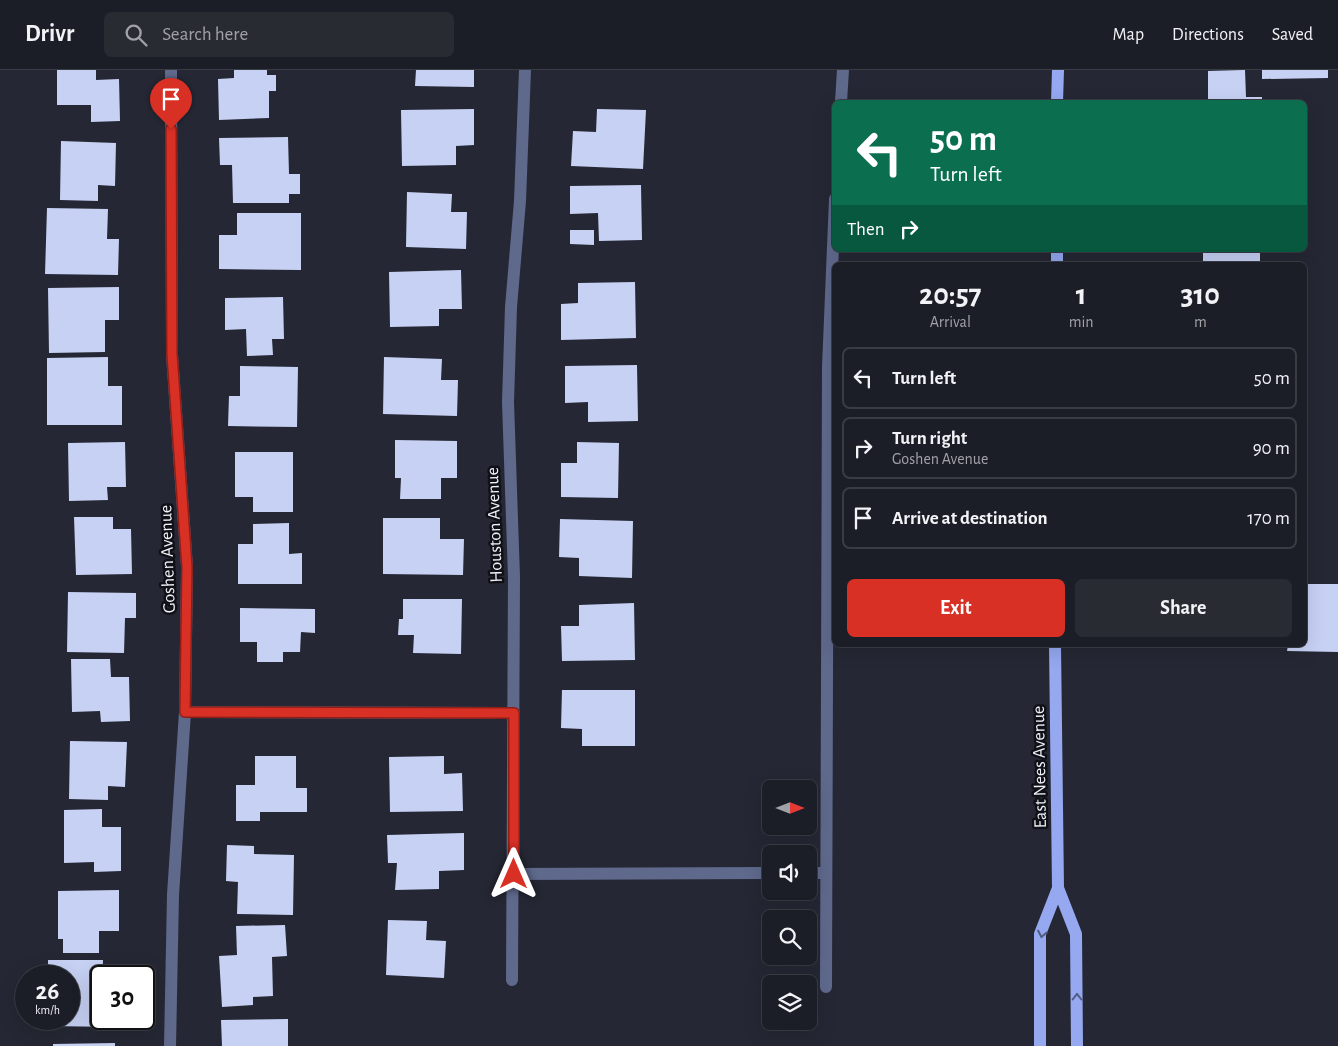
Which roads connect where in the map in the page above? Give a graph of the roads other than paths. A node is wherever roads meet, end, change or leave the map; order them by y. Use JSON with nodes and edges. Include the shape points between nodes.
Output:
{"nodes":[{"id":1,"x":171,"y":70,"type":"edge"},
{"id":2,"x":525,"y":70,"type":"edge"},
{"id":3,"x":843,"y":70,"type":"edge"},
{"id":4,"x":1058,"y":70,"type":"edge"},
{"id":5,"x":841,"y":100,"type":"edge"},
{"id":6,"x":1057,"y":100,"type":"edge"},
{"id":7,"x":832,"y":271,"type":"edge"},
{"id":8,"x":831,"y":617,"type":"edge"},
{"id":9,"x":1055,"y":647,"type":"edge"},
{"id":10,"x":185,"y":712,"type":"junction"},
{"id":11,"x":514,"y":713,"type":"junction"},
{"id":12,"x":762,"y":873,"type":"edge"},
{"id":13,"x":817,"y":873,"type":"edge"},
{"id":14,"x":826,"y":873,"type":"junction"},
{"id":15,"x":514,"y":874,"type":"junction"},
{"id":16,"x":1058,"y":888,"type":"junction"},
{"id":17,"x":512,"y":980,"type":"dead end"},
{"id":18,"x":826,"y":987,"type":"dead end"},
{"id":19,"x":170,"y":1046,"type":"edge"},
{"id":20,"x":1040,"y":1046,"type":"edge"},
{"id":21,"x":1077,"y":1046,"type":"edge"}],
"edges":[{"from":1,"to":10,"type":"street","name":"Goshen Avenue","via":[[172,354],[187,567]]},
{"from":2,"to":11,"type":"street","name":"Houston Avenue","via":[[520,201],[510,307],[508,402],[514,577]]},
{"from":3,"to":5,"type":"street"},
{"from":4,"to":6,"type":"main road"},
{"from":7,"to":8,"type":"street","via":[[828,367]]},
{"from":8,"to":14,"type":"street"},
{"from":9,"to":16,"type":"main road","name":"East Nees Avenue"},
{"from":10,"to":11,"type":"street"},
{"from":10,"to":19,"type":"street","name":"Goshen Avenue","via":[[173,895]]},
{"from":11,"to":15,"type":"street","name":"Houston Avenue"},
{"from":12,"to":15,"type":"street"},
{"from":13,"to":14,"type":"street"},
{"from":14,"to":18,"type":"street"},
{"from":15,"to":17,"type":"street","name":"Houston Avenue"},
{"from":16,"to":20,"type":"main road","name":"East Nees Avenue","one_way":true,"via":[[1040,934]]},
{"from":21,"to":16,"type":"main road","name":"East Nees Avenue","one_way":true,"via":[[1076,934]]}]}
